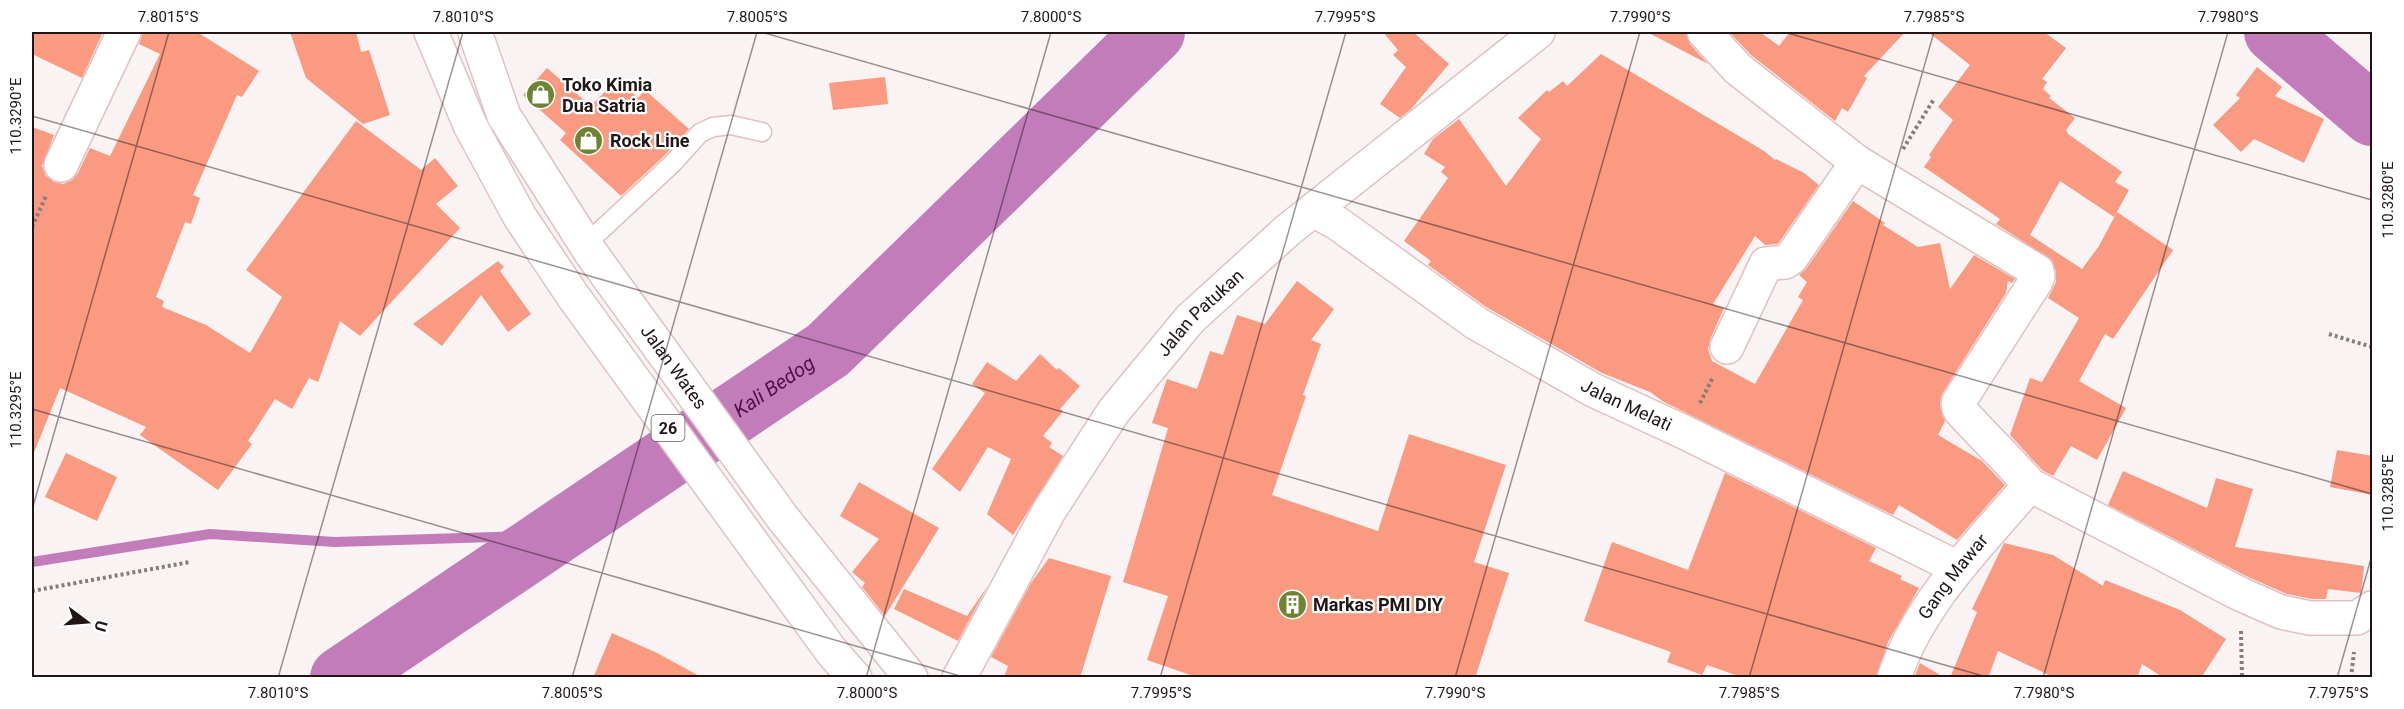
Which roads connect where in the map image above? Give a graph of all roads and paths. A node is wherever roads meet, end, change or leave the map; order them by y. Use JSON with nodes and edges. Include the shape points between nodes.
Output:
{"nodes":[{"id":1,"x":124,"y":32,"type":"edge"},
{"id":2,"x":431,"y":32,"type":"edge"},
{"id":3,"x":475,"y":32,"type":"edge"},
{"id":4,"x":1538,"y":32,"type":"edge"},
{"id":5,"x":1704,"y":32,"type":"edge"},
{"id":6,"x":1934,"y":99,"type":"dead end"},
{"id":7,"x":762,"y":132,"type":"dead end"},
{"id":8,"x":1857,"y":162,"type":"junction"},
{"id":9,"x":61,"y":165,"type":"dead end"},
{"id":10,"x":1884,"y":178,"type":"junction"},
{"id":11,"x":1313,"y":210,"type":"junction"},
{"id":12,"x":585,"y":245,"type":"junction"},
{"id":13,"x":2329,"y":334,"type":"dead end"},
{"id":14,"x":1727,"y":347,"type":"joint"},
{"id":15,"x":2373,"y":347,"type":"edge"},
{"id":16,"x":1686,"y":433,"type":"junction"},
{"id":17,"x":2030,"y":485,"type":"junction"},
{"id":18,"x":190,"y":562,"type":"dead end"},
{"id":19,"x":1958,"y":568,"type":"junction"},
{"id":20,"x":32,"y":591,"type":"edge"},
{"id":21,"x":2240,"y":594,"type":"junction"},
{"id":22,"x":800,"y":608,"type":"junction"},
{"id":23,"x":2373,"y":608,"type":"edge"},
{"id":24,"x":836,"y":678,"type":"edge"},
{"id":25,"x":855,"y":678,"type":"edge"},
{"id":26,"x":910,"y":678,"type":"edge"},
{"id":27,"x":959,"y":678,"type":"edge"},
{"id":28,"x":1894,"y":678,"type":"edge"},
{"id":29,"x":2242,"y":678,"type":"edge"}],
"edges":[{"from":1,"to":9,"type":"main road"},
{"from":2,"to":22,"type":"main road","number":"26","via":[[470,125],[520,217]]},
{"from":3,"to":12,"type":"main road","name":"Jalan Wates","number":"26","via":[[504,116]]},
{"from":4,"to":11,"type":"main road","name":"Jalan Patukan"},
{"from":5,"to":8,"type":"main road","via":[[1738,69]]},
{"from":6,"to":10,"type":"path"},
{"from":7,"to":12,"type":"lane","via":[[731,125],[700,133]]},
{"from":8,"to":10,"type":"main road"},
{"from":8,"to":14,"type":"main road","via":[[1791,258],[1766,264]]},
{"from":10,"to":17,"type":"main road","via":[[2037,271],[2036,281],[1958,403],[1959,409]]},
{"from":11,"to":16,"type":"main road","name":"Jalan Melati","via":[[1476,323],[1593,390]]},
{"from":11,"to":27,"type":"main road","name":"Jalan Patukan","via":[[1190,319],[1114,411],[1049,511]]},
{"from":12,"to":26,"type":"main road","name":"Jalan Wates","number":"26","via":[[782,517]]},
{"from":13,"to":15,"type":"path"},
{"from":14,"to":16,"type":"path"},
{"from":16,"to":19,"type":"main road","name":"Jalan Melati"},
{"from":17,"to":19,"type":"main road","name":"Gang Mawar"},
{"from":17,"to":21,"type":"main road"},
{"from":18,"to":20,"type":"path"},
{"from":19,"to":28,"type":"main road","name":"Gang Mawar","via":[[1903,650]]},
{"from":21,"to":23,"type":"main road","via":[[2282,612],[2310,618],[2357,618]]},
{"from":21,"to":29,"type":"path"},
{"from":22,"to":24,"type":"main road"},
{"from":22,"to":25,"type":"main road","number":"26"}]}
